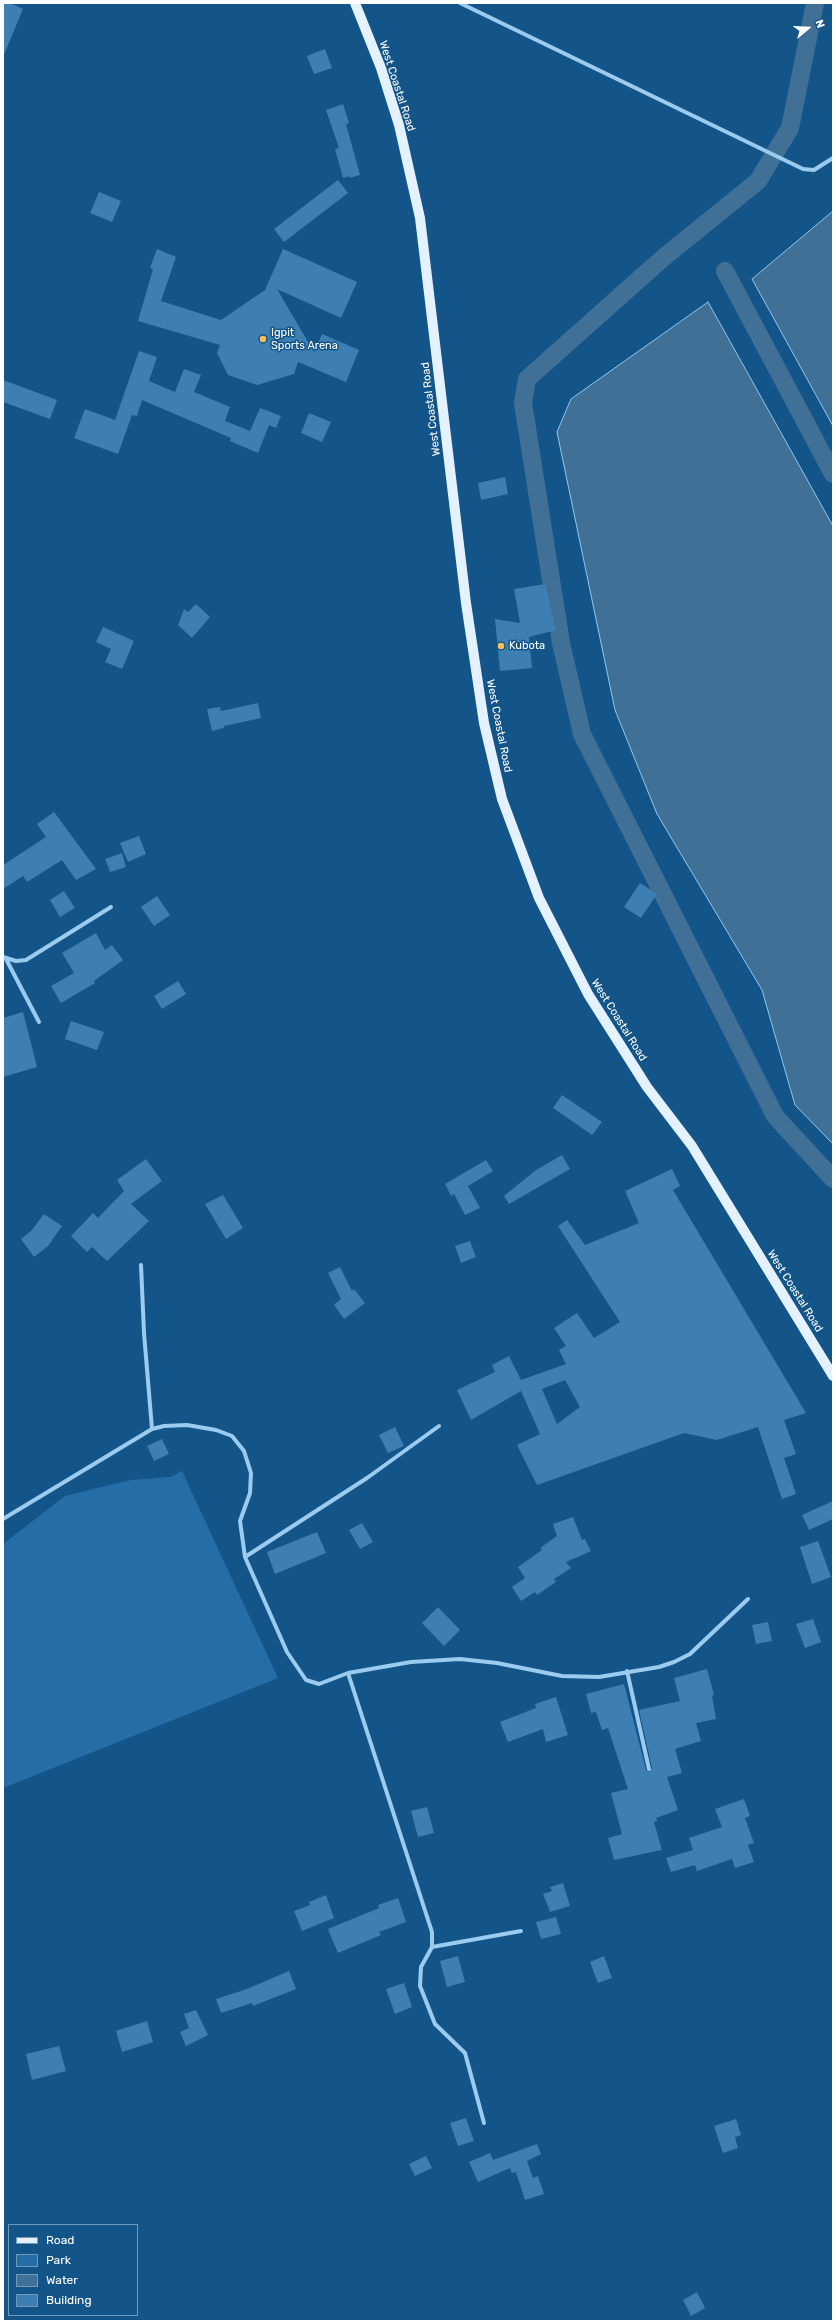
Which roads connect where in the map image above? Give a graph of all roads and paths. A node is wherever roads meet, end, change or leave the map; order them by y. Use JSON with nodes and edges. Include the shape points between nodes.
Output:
{"nodes":[{"id":1,"x":355,"y":3,"type":"edge"},
{"id":2,"x":460,"y":3,"type":"edge"},
{"id":3,"x":833,"y":158,"type":"edge"},
{"id":4,"x":111,"y":906,"type":"dead end"},
{"id":5,"x":5,"y":958,"type":"edge"},
{"id":6,"x":39,"y":1022,"type":"dead end"},
{"id":7,"x":141,"y":1265,"type":"dead end"},
{"id":8,"x":833,"y":1376,"type":"edge"},
{"id":9,"x":439,"y":1426,"type":"dead end"},
{"id":10,"x":152,"y":1429,"type":"junction"},
{"id":11,"x":3,"y":1519,"type":"edge"},
{"id":12,"x":245,"y":1557,"type":"junction"},
{"id":13,"x":748,"y":1599,"type":"dead end"},
{"id":14,"x":626,"y":1671,"type":"junction"},
{"id":15,"x":348,"y":1673,"type":"junction"},
{"id":16,"x":649,"y":1769,"type":"dead end"},
{"id":17,"x":521,"y":1931,"type":"dead end"},
{"id":18,"x":432,"y":1947,"type":"junction"},
{"id":19,"x":484,"y":2123,"type":"dead end"}],
"edges":[{"from":1,"to":8,"type":"main road","name":"West Coastal Road","via":[[381,68],[399,125],[420,218],[466,603],[484,723],[502,799],[539,898],[588,994],[647,1088],[692,1146]]},
{"from":2,"to":3,"type":"street","via":[[803,170],[814,170]]},
{"from":4,"to":5,"type":"street","via":[[26,960]]},
{"from":5,"to":6,"type":"street"},
{"from":7,"to":10,"type":"street"},
{"from":9,"to":12,"type":"street","via":[[367,1478]]},
{"from":10,"to":11,"type":"street"},
{"from":10,"to":12,"type":"street","via":[[187,1425],[216,1430],[232,1436],[244,1451],[251,1473],[250,1493],[240,1521]]},
{"from":12,"to":15,"type":"street","via":[[287,1652],[306,1680],[319,1684]]},
{"from":13,"to":14,"type":"street","via":[[690,1654],[659,1667]]},
{"from":14,"to":15,"type":"street","via":[[600,1676],[562,1676],[497,1663],[460,1659],[411,1662]]},
{"from":14,"to":16,"type":"street"},
{"from":15,"to":18,"type":"street","via":[[432,1932]]},
{"from":17,"to":18,"type":"street"},
{"from":18,"to":19,"type":"street","via":[[421,1967],[420,1986],[435,2024],[465,2053]]}]}
